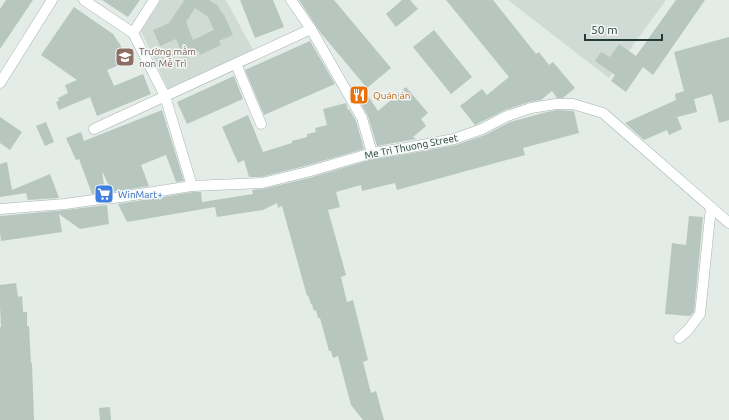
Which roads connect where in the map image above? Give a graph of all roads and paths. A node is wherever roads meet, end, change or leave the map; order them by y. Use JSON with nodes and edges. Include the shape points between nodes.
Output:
{"nodes":[{"id":1,"x":52,"y":0,"type":"edge"},
{"id":2,"x":84,"y":0,"type":"edge"},
{"id":3,"x":154,"y":0,"type":"edge"},
{"id":4,"x":291,"y":0,"type":"edge"},
{"id":5,"x":311,"y":29,"type":"junction"},
{"id":6,"x":133,"y":33,"type":"junction"},
{"id":7,"x":236,"y":64,"type":"junction"},
{"id":8,"x":0,"y":83,"type":"edge"},
{"id":9,"x":165,"y":96,"type":"junction"},
{"id":10,"x":261,"y":124,"type":"dead end"},
{"id":11,"x":94,"y":129,"type":"dead end"},
{"id":12,"x":372,"y":153,"type":"junction"},
{"id":13,"x":192,"y":186,"type":"junction"},
{"id":14,"x":711,"y":208,"type":"junction"},
{"id":15,"x":0,"y":209,"type":"edge"},
{"id":16,"x":729,"y":223,"type":"edge"},
{"id":17,"x":679,"y":338,"type":"dead end"}],
"edges":[{"from":1,"to":8,"type":"street"},
{"from":2,"to":6,"type":"street"},
{"from":3,"to":6,"type":"street"},
{"from":4,"to":5,"type":"street"},
{"from":5,"to":7,"type":"street"},
{"from":5,"to":12,"type":"street","via":[[362,118]]},
{"from":6,"to":9,"type":"street"},
{"from":7,"to":9,"type":"street"},
{"from":7,"to":10,"type":"street"},
{"from":9,"to":11,"type":"street"},
{"from":9,"to":13,"type":"street"},
{"from":12,"to":13,"type":"street","name":"Me Tri Thuong Street","via":[[262,183]]},
{"from":12,"to":14,"type":"street","name":"Me Tri Thuong Street","via":[[454,139],[531,108],[573,104],[603,113]]},
{"from":13,"to":15,"type":"street","name":"Me Tri Thuong Street","via":[[65,204]]},
{"from":14,"to":16,"type":"street","name":"Me Tri Thuong Street"},
{"from":14,"to":17,"type":"street","via":[[700,314]]}]}
